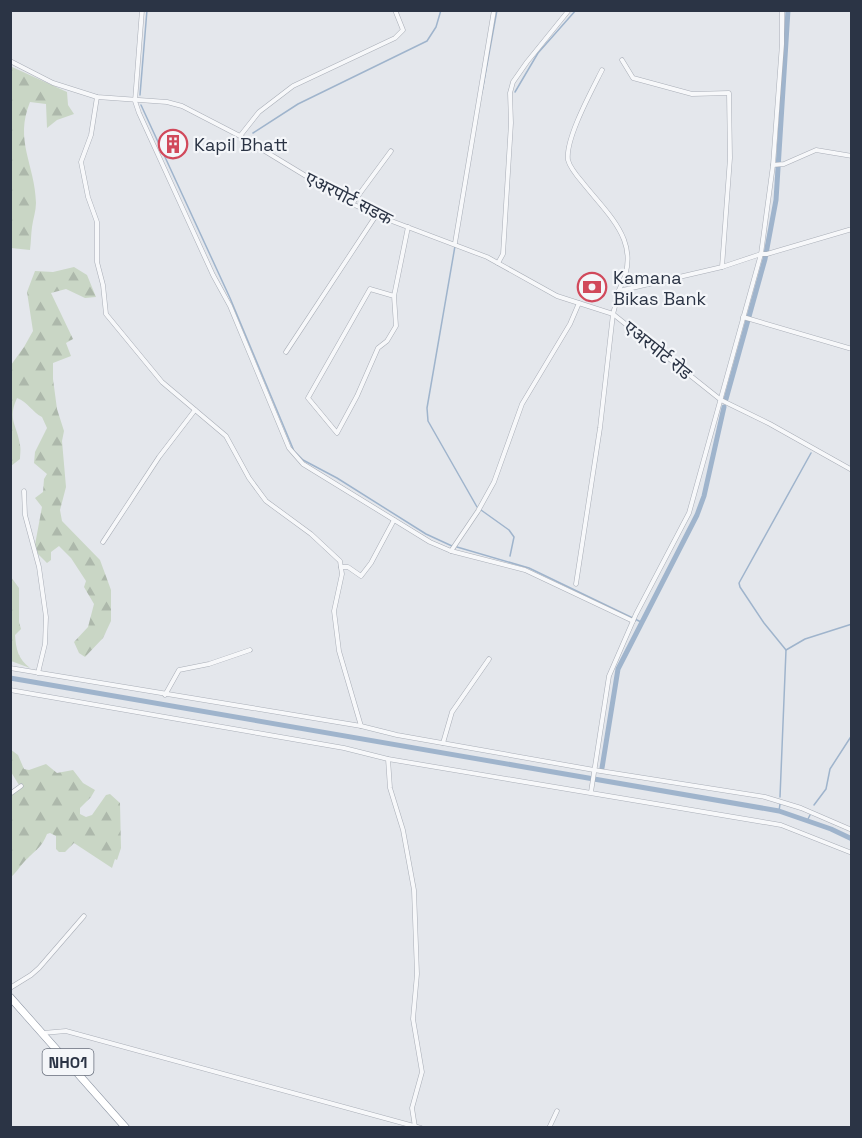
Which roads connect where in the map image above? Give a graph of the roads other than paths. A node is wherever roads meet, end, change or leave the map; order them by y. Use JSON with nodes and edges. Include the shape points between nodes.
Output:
{"nodes":[{"id":1,"x":142,"y":10,"type":"edge"},
{"id":2,"x":395,"y":10,"type":"edge"},
{"id":3,"x":494,"y":10,"type":"edge"},
{"id":4,"x":569,"y":10,"type":"edge"},
{"id":5,"x":782,"y":10,"type":"edge"},
{"id":6,"x":622,"y":60,"type":"dead end"},
{"id":7,"x":10,"y":61,"type":"edge"},
{"id":8,"x":602,"y":70,"type":"dead end"},
{"id":9,"x":97,"y":97,"type":"junction"},
{"id":10,"x":135,"y":101,"type":"junction"},
{"id":11,"x":240,"y":136,"type":"junction"},
{"id":12,"x":391,"y":151,"type":"dead end"},
{"id":13,"x":852,"y":156,"type":"edge"},
{"id":14,"x":774,"y":165,"type":"junction"},
{"id":15,"x":352,"y":204,"type":"junction"},
{"id":16,"x":376,"y":214,"type":"junction"},
{"id":17,"x":408,"y":227,"type":"junction"},
{"id":18,"x":852,"y":229,"type":"edge"},
{"id":19,"x":456,"y":244,"type":"junction"},
{"id":20,"x":764,"y":254,"type":"junction"},
{"id":21,"x":498,"y":263,"type":"junction"},
{"id":22,"x":722,"y":267,"type":"junction"},
{"id":23,"x":619,"y":291,"type":"junction"},
{"id":24,"x":394,"y":296,"type":"junction"},
{"id":25,"x":579,"y":303,"type":"junction"},
{"id":26,"x":613,"y":314,"type":"junction"},
{"id":27,"x":747,"y":318,"type":"junction"},
{"id":28,"x":852,"y":349,"type":"edge"},
{"id":29,"x":286,"y":352,"type":"dead end"},
{"id":30,"x":721,"y":400,"type":"junction"},
{"id":31,"x":195,"y":410,"type":"junction"},
{"id":32,"x":852,"y":470,"type":"edge"},
{"id":33,"x":24,"y":491,"type":"dead end"},
{"id":34,"x":394,"y":520,"type":"junction"},
{"id":35,"x":103,"y":542,"type":"dead end"},
{"id":36,"x":451,"y":551,"type":"junction"},
{"id":37,"x":341,"y":567,"type":"junction"},
{"id":38,"x":576,"y":584,"type":"dead end"},
{"id":39,"x":633,"y":620,"type":"junction"},
{"id":40,"x":250,"y":650,"type":"dead end"},
{"id":41,"x":489,"y":659,"type":"dead end"},
{"id":42,"x":10,"y":668,"type":"edge"},
{"id":43,"x":38,"y":673,"type":"junction"},
{"id":44,"x":10,"y":690,"type":"edge"},
{"id":45,"x":165,"y":695,"type":"junction"},
{"id":46,"x":361,"y":726,"type":"junction"},
{"id":47,"x":443,"y":743,"type":"junction"},
{"id":48,"x":388,"y":759,"type":"junction"},
{"id":49,"x":594,"y":770,"type":"junction"},
{"id":50,"x":21,"y":786,"type":"dead end"},
{"id":51,"x":591,"y":790,"type":"junction"},
{"id":52,"x":10,"y":794,"type":"edge"},
{"id":53,"x":852,"y":830,"type":"edge"},
{"id":54,"x":852,"y":853,"type":"edge"},
{"id":55,"x":84,"y":916,"type":"dead end"},
{"id":56,"x":10,"y":988,"type":"edge"},
{"id":57,"x":10,"y":998,"type":"edge"},
{"id":58,"x":42,"y":1033,"type":"junction"},
{"id":59,"x":557,"y":1110,"type":"dead end"},
{"id":60,"x":415,"y":1127,"type":"edge"},
{"id":61,"x":126,"y":1128,"type":"edge"},
{"id":62,"x":421,"y":1128,"type":"edge"},
{"id":63,"x":549,"y":1128,"type":"edge"}],
"edges":[{"from":1,"to":10,"type":"street"},
{"from":2,"to":11,"type":"street","via":[[403,30],[395,38],[294,86],[259,112]]},
{"from":3,"to":19,"type":"street"},
{"from":4,"to":21,"type":"street","via":[[513,82],[503,254]]},
{"from":5,"to":14,"type":"street"},
{"from":6,"to":22,"type":"street","via":[[633,78],[661,87],[692,94],[729,93],[730,158]]},
{"from":7,"to":9,"type":"street","name":"एअरपोर्ट सडक","via":[[53,83]]},
{"from":8,"to":23,"type":"street","via":[[573,132],[568,161],[624,236],[628,267]]},
{"from":9,"to":10,"type":"street","name":"एअरपोर्ट सडक"},
{"from":9,"to":31,"type":"street","via":[[91,135],[81,162],[98,222],[96,262],[106,314],[162,382]]},
{"from":10,"to":11,"type":"street","name":"एअरपोर्ट सडक","via":[[182,106]]},
{"from":10,"to":34,"type":"street","via":[[230,306],[289,448],[303,464]]},
{"from":11,"to":15,"type":"street","name":"एअरपोर्ट सडक"},
{"from":12,"to":15,"type":"street"},
{"from":13,"to":14,"type":"street","via":[[816,150]]},
{"from":14,"to":20,"type":"street"},
{"from":15,"to":16,"type":"street","name":"एअरपोर्ट सडक"},
{"from":16,"to":17,"type":"street","name":"एअरपोर्ट सडक"},
{"from":16,"to":29,"type":"street"},
{"from":17,"to":19,"type":"street","name":"एअरपोर्ट सडक"},
{"from":17,"to":24,"type":"street"},
{"from":18,"to":20,"type":"street"},
{"from":19,"to":21,"type":"street","name":"एअरपोर्ट रोड"},
{"from":20,"to":22,"type":"street"},
{"from":20,"to":27,"type":"street"},
{"from":21,"to":25,"type":"street","name":"एअरपोर्ट रोड","via":[[557,296]]},
{"from":22,"to":23,"type":"street"},
{"from":23,"to":26,"type":"street"},
{"from":24,"to":24,"type":"street","via":[[396,326],[378,348],[337,433],[308,398],[370,289]]},
{"from":25,"to":26,"type":"street","name":"एअरपोर्ट रोड"},
{"from":25,"to":36,"type":"street","via":[[522,404],[494,482]]},
{"from":26,"to":30,"type":"street","name":"एअरपोर्ट रोड"},
{"from":26,"to":38,"type":"street"},
{"from":27,"to":28,"type":"street"},
{"from":27,"to":30,"type":"street"},
{"from":30,"to":32,"type":"street","name":"एअरपोर्ट रोड"},
{"from":30,"to":39,"type":"street","via":[[689,513]]},
{"from":31,"to":35,"type":"street"},
{"from":31,"to":37,"type":"street","via":[[226,436],[266,501],[310,534],[340,561]]},
{"from":33,"to":43,"type":"street","via":[[25,515],[39,567],[46,617]]},
{"from":34,"to":36,"type":"street"},
{"from":34,"to":37,"type":"street","via":[[361,576]]},
{"from":36,"to":39,"type":"street","via":[[525,570]]},
{"from":37,"to":46,"type":"street","via":[[334,611],[339,651]]},
{"from":39,"to":49,"type":"street","via":[[609,676]]},
{"from":40,"to":45,"type":"street","via":[[179,670]]},
{"from":41,"to":47,"type":"street","via":[[452,712]]},
{"from":42,"to":43,"type":"street"},
{"from":43,"to":45,"type":"street"},
{"from":44,"to":48,"type":"street"},
{"from":45,"to":46,"type":"street"},
{"from":46,"to":47,"type":"street"},
{"from":47,"to":49,"type":"street"},
{"from":48,"to":51,"type":"street"},
{"from":48,"to":60,"type":"street","via":[[390,788],[403,830],[414,890],[417,974],[413,1019],[422,1072],[412,1108]]},
{"from":49,"to":51,"type":"street"},
{"from":49,"to":53,"type":"street","via":[[765,797]]},
{"from":50,"to":52,"type":"street"},
{"from":51,"to":54,"type":"street","via":[[781,825]]},
{"from":55,"to":56,"type":"street","via":[[39,968]]},
{"from":57,"to":58,"type":"highway","number":"NH01"},
{"from":58,"to":60,"type":"street","via":[[66,1031]]},
{"from":58,"to":61,"type":"highway","number":"NH01"},
{"from":59,"to":63,"type":"street"},
{"from":60,"to":62,"type":"street"}]}
